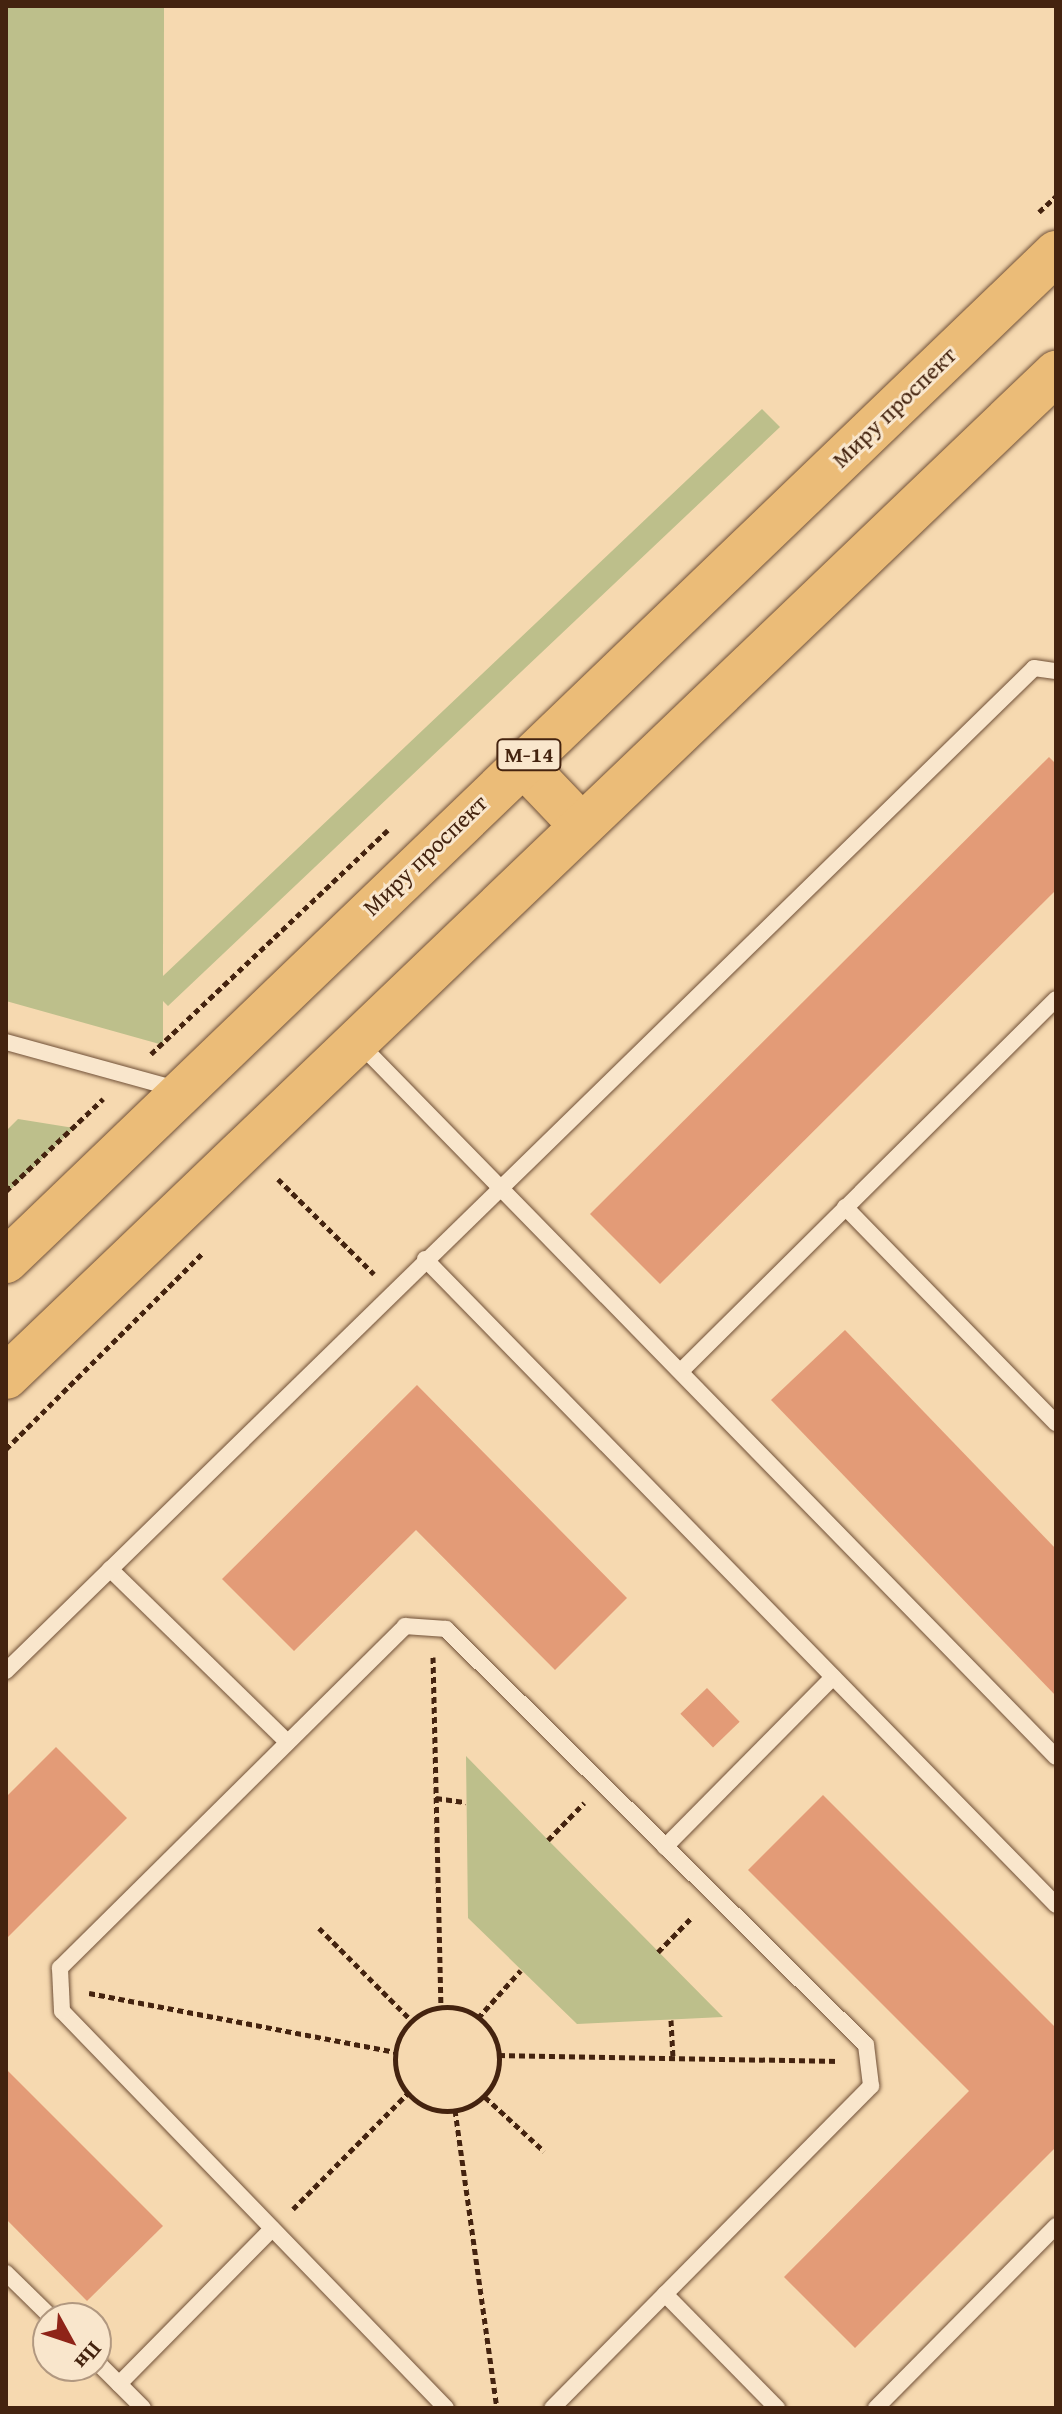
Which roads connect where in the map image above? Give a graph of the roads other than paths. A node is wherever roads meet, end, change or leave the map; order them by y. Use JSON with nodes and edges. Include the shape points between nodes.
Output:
{"nodes":[{"id":1,"x":1056,"y":253,"type":"edge"},
{"id":2,"x":1056,"y":373,"type":"edge"},
{"id":3,"x":1056,"y":671,"type":"edge"},
{"id":4,"x":521,"y":762,"type":"junction"},
{"id":5,"x":581,"y":825,"type":"junction"},
{"id":6,"x":1056,"y":999,"type":"edge"},
{"id":7,"x":356,"y":1041,"type":"junction"},
{"id":8,"x":6,"y":1042,"type":"edge"},
{"id":9,"x":183,"y":1090,"type":"junction"},
{"id":10,"x":500,"y":1187,"type":"junction"},
{"id":11,"x":845,"y":1207,"type":"junction"},
{"id":12,"x":425,"y":1259,"type":"junction"},
{"id":13,"x":6,"y":1261,"type":"edge"},
{"id":14,"x":681,"y":1371,"type":"junction"},
{"id":15,"x":6,"y":1377,"type":"edge"},
{"id":16,"x":1056,"y":1423,"type":"edge"},
{"id":17,"x":110,"y":1569,"type":"junction"},
{"id":18,"x":6,"y":1671,"type":"edge"},
{"id":19,"x":833,"y":1677,"type":"junction"},
{"id":20,"x":287,"y":1742,"type":"junction"},
{"id":21,"x":1056,"y":1757,"type":"edge"},
{"id":22,"x":665,"y":1847,"type":"junction"},
{"id":23,"x":1056,"y":1905,"type":"edge"},
{"id":24,"x":1056,"y":2226,"type":"edge"},
{"id":25,"x":272,"y":2229,"type":"junction"},
{"id":26,"x":6,"y":2273,"type":"edge"},
{"id":27,"x":665,"y":2294,"type":"junction"},
{"id":28,"x":36,"y":2302,"type":"edge"},
{"id":29,"x":112,"y":2377,"type":"edge"},
{"id":30,"x":119,"y":2384,"type":"junction"},
{"id":31,"x":143,"y":2408,"type":"edge"},
{"id":32,"x":446,"y":2408,"type":"edge"},
{"id":33,"x":552,"y":2408,"type":"edge"},
{"id":34,"x":777,"y":2408,"type":"edge"},
{"id":35,"x":876,"y":2408,"type":"edge"}],
"edges":[{"from":1,"to":4,"type":"highway","name":"Миру проспект","number":"М-14"},
{"from":2,"to":5,"type":"highway"},
{"from":3,"to":10,"type":"lane","via":[[1034,668]]},
{"from":4,"to":5,"type":"highway"},
{"from":4,"to":9,"type":"highway","name":"Миру проспект","number":"М-14"},
{"from":5,"to":7,"type":"highway"},
{"from":6,"to":11,"type":"lane"},
{"from":7,"to":10,"type":"lane"},
{"from":7,"to":15,"type":"highway"},
{"from":8,"to":9,"type":"lane"},
{"from":9,"to":13,"type":"highway","name":"Миру проспект","number":"М-14"},
{"from":10,"to":12,"type":"lane"},
{"from":10,"to":14,"type":"lane"},
{"from":11,"to":14,"type":"lane"},
{"from":11,"to":16,"type":"lane"},
{"from":12,"to":17,"type":"lane"},
{"from":12,"to":19,"type":"lane"},
{"from":14,"to":21,"type":"lane"},
{"from":17,"to":18,"type":"lane"},
{"from":17,"to":20,"type":"lane"},
{"from":19,"to":22,"type":"lane"},
{"from":19,"to":23,"type":"lane"},
{"from":20,"to":22,"type":"lane","via":[[405,1626],[446,1629]]},
{"from":20,"to":25,"type":"lane","via":[[60,1968],[62,2011]]},
{"from":22,"to":27,"type":"lane","via":[[866,2045],[871,2086]]},
{"from":24,"to":35,"type":"lane"},
{"from":25,"to":30,"type":"lane"},
{"from":25,"to":32,"type":"lane"},
{"from":26,"to":28,"type":"lane"},
{"from":27,"to":33,"type":"lane"},
{"from":27,"to":34,"type":"lane"},
{"from":29,"to":30,"type":"lane"},
{"from":30,"to":31,"type":"lane"}]}
